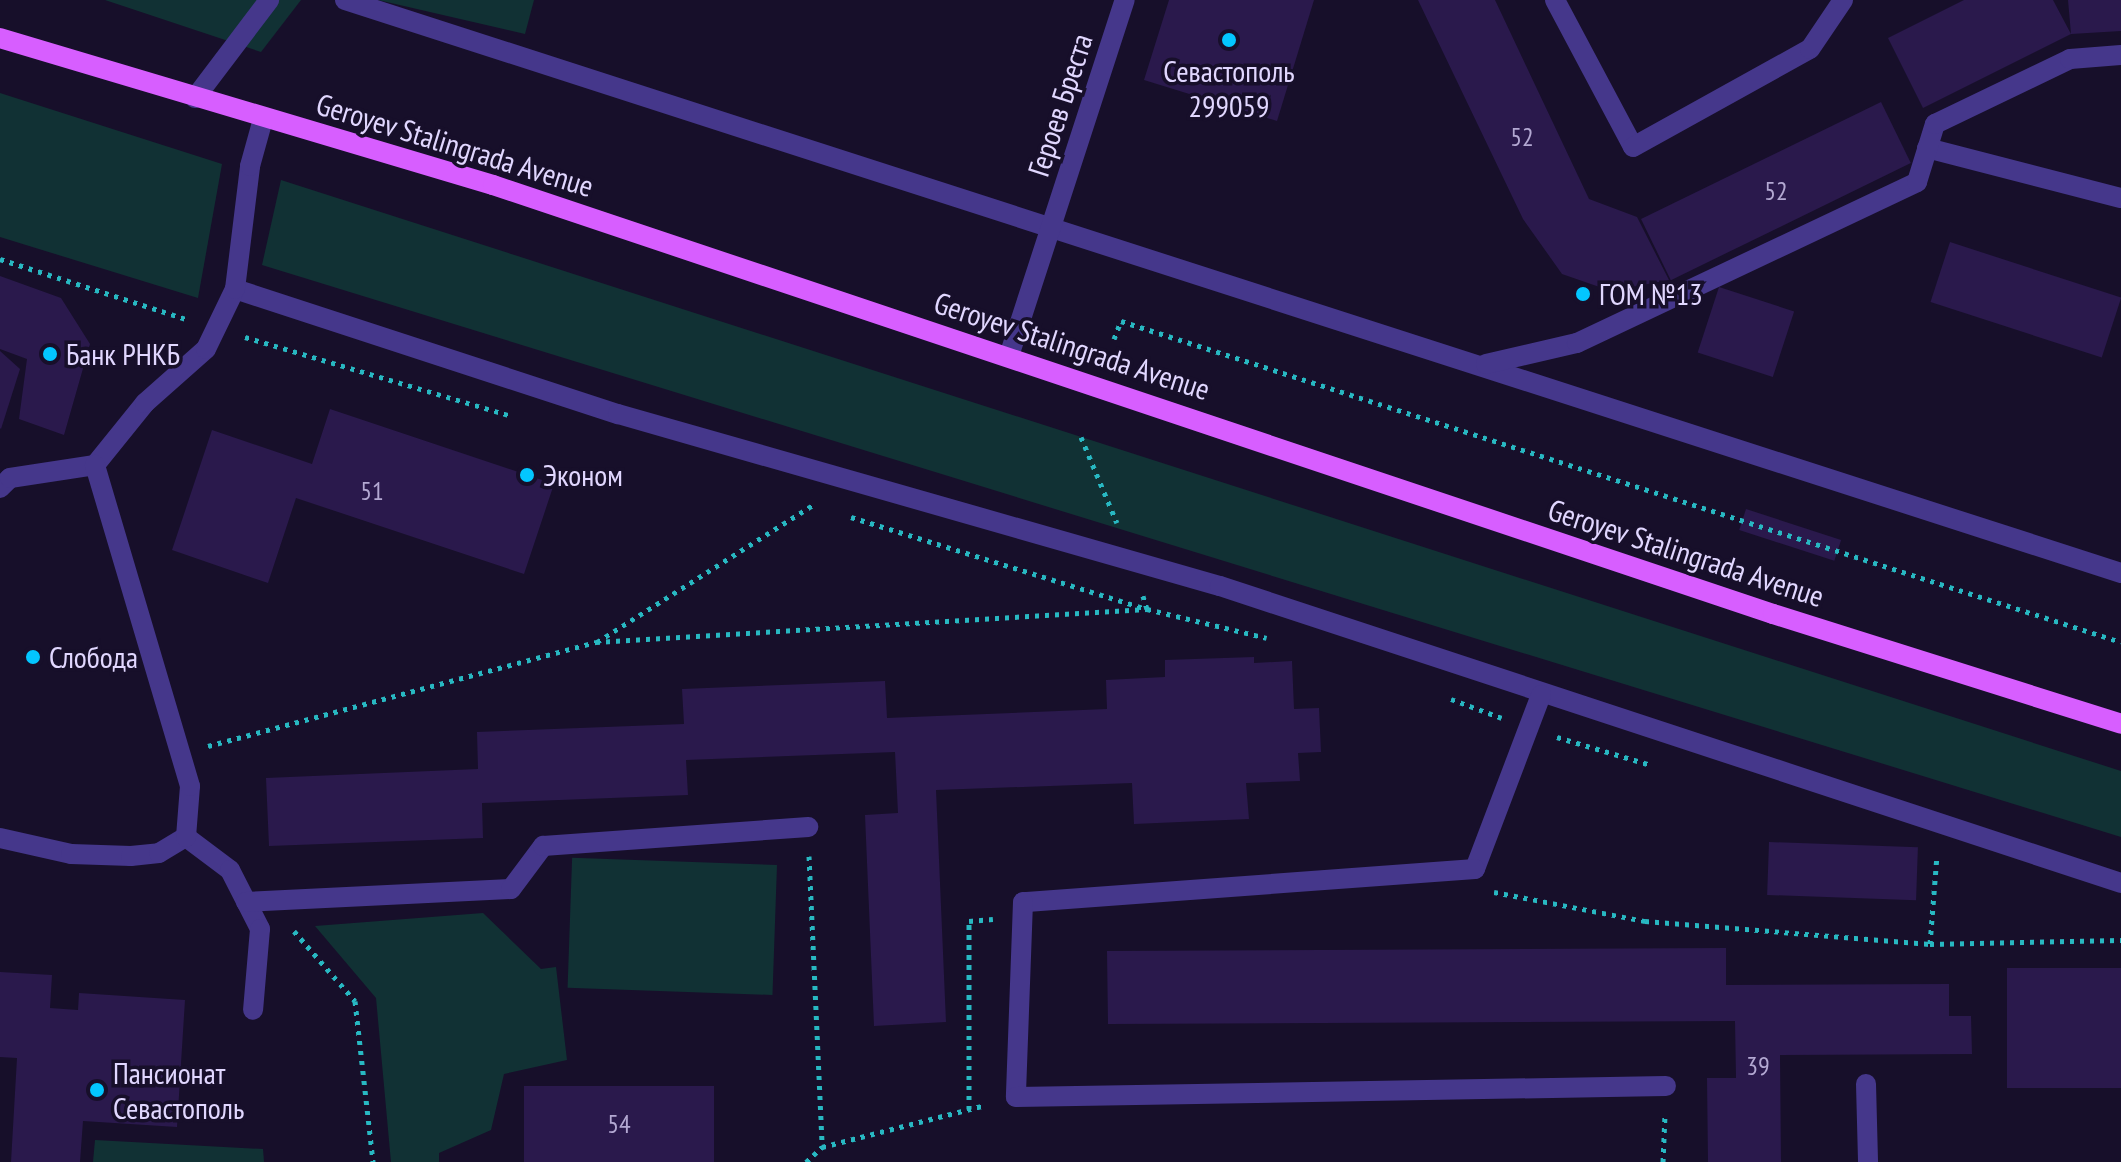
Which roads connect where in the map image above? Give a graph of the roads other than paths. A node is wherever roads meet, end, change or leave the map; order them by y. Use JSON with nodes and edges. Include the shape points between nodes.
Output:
{"nodes":[{"id":1,"x":269,"y":0,"type":"edge"},
{"id":2,"x":345,"y":0,"type":"edge"},
{"id":3,"x":1125,"y":0,"type":"edge"},
{"id":4,"x":1555,"y":0,"type":"edge"},
{"id":5,"x":1843,"y":0,"type":"edge"},
{"id":6,"x":0,"y":38,"type":"edge"},
{"id":7,"x":2121,"y":55,"type":"edge"},
{"id":8,"x":195,"y":98,"type":"junction"},
{"id":9,"x":263,"y":119,"type":"junction"},
{"id":10,"x":1927,"y":148,"type":"junction"},
{"id":11,"x":2121,"y":198,"type":"edge"},
{"id":12,"x":1051,"y":228,"type":"junction"},
{"id":13,"x":235,"y":289,"type":"junction"},
{"id":14,"x":1009,"y":356,"type":"junction"},
{"id":15,"x":1481,"y":365,"type":"junction"},
{"id":16,"x":95,"y":465,"type":"junction"},
{"id":17,"x":0,"y":488,"type":"edge"},
{"id":18,"x":2121,"y":573,"type":"edge"},
{"id":19,"x":1541,"y":695,"type":"junction"},
{"id":20,"x":2121,"y":724,"type":"edge"},
{"id":21,"x":808,"y":827,"type":"road end"},
{"id":22,"x":186,"y":837,"type":"junction"},
{"id":23,"x":0,"y":838,"type":"edge"},
{"id":24,"x":2121,"y":883,"type":"edge"},
{"id":25,"x":257,"y":901,"type":"junction"},
{"id":26,"x":253,"y":1010,"type":"dead end"},
{"id":27,"x":1866,"y":1084,"type":"dead end"},
{"id":28,"x":1666,"y":1086,"type":"road end"},
{"id":29,"x":1868,"y":1162,"type":"edge"}],
"edges":[{"from":1,"to":8,"type":"street"},
{"from":2,"to":12,"type":"street"},
{"from":3,"to":12,"type":"street","name":"Героев Бреста"},
{"from":4,"to":5,"type":"street","via":[[1633,147],[1810,49]]},
{"from":6,"to":8,"type":"main road","name":"Geroyev Stalingrada Avenue"},
{"from":7,"to":10,"type":"street","via":[[2070,59],[1935,124]]},
{"from":8,"to":9,"type":"main road","name":"Geroyev Stalingrada Avenue"},
{"from":9,"to":13,"type":"street","via":[[250,166]]},
{"from":9,"to":14,"type":"main road","name":"Geroyev Stalingrada Avenue","via":[[493,185]]},
{"from":10,"to":11,"type":"street"},
{"from":10,"to":15,"type":"street","via":[[1917,182],[1577,343]]},
{"from":12,"to":14,"type":"street","name":"Героев Бреста"},
{"from":12,"to":15,"type":"street"},
{"from":13,"to":16,"type":"street","via":[[206,349],[145,403]]},
{"from":13,"to":19,"type":"street","via":[[618,414],[1220,586]]},
{"from":14,"to":20,"type":"main road","name":"Geroyev Stalingrada Avenue","via":[[1773,614]]},
{"from":15,"to":18,"type":"street"},
{"from":16,"to":17,"type":"street","via":[[10,478]]},
{"from":16,"to":22,"type":"street","via":[[190,786]]},
{"from":19,"to":24,"type":"street"},
{"from":19,"to":28,"type":"street","via":[[1475,869],[1023,902],[1016,1097]]},
{"from":21,"to":25,"type":"street","via":[[543,846],[511,889]]},
{"from":22,"to":23,"type":"street","via":[[159,853],[131,856],[71,854]]},
{"from":22,"to":25,"type":"street","via":[[230,870]]},
{"from":25,"to":26,"type":"street","via":[[260,929]]},
{"from":27,"to":29,"type":"street"}]}
